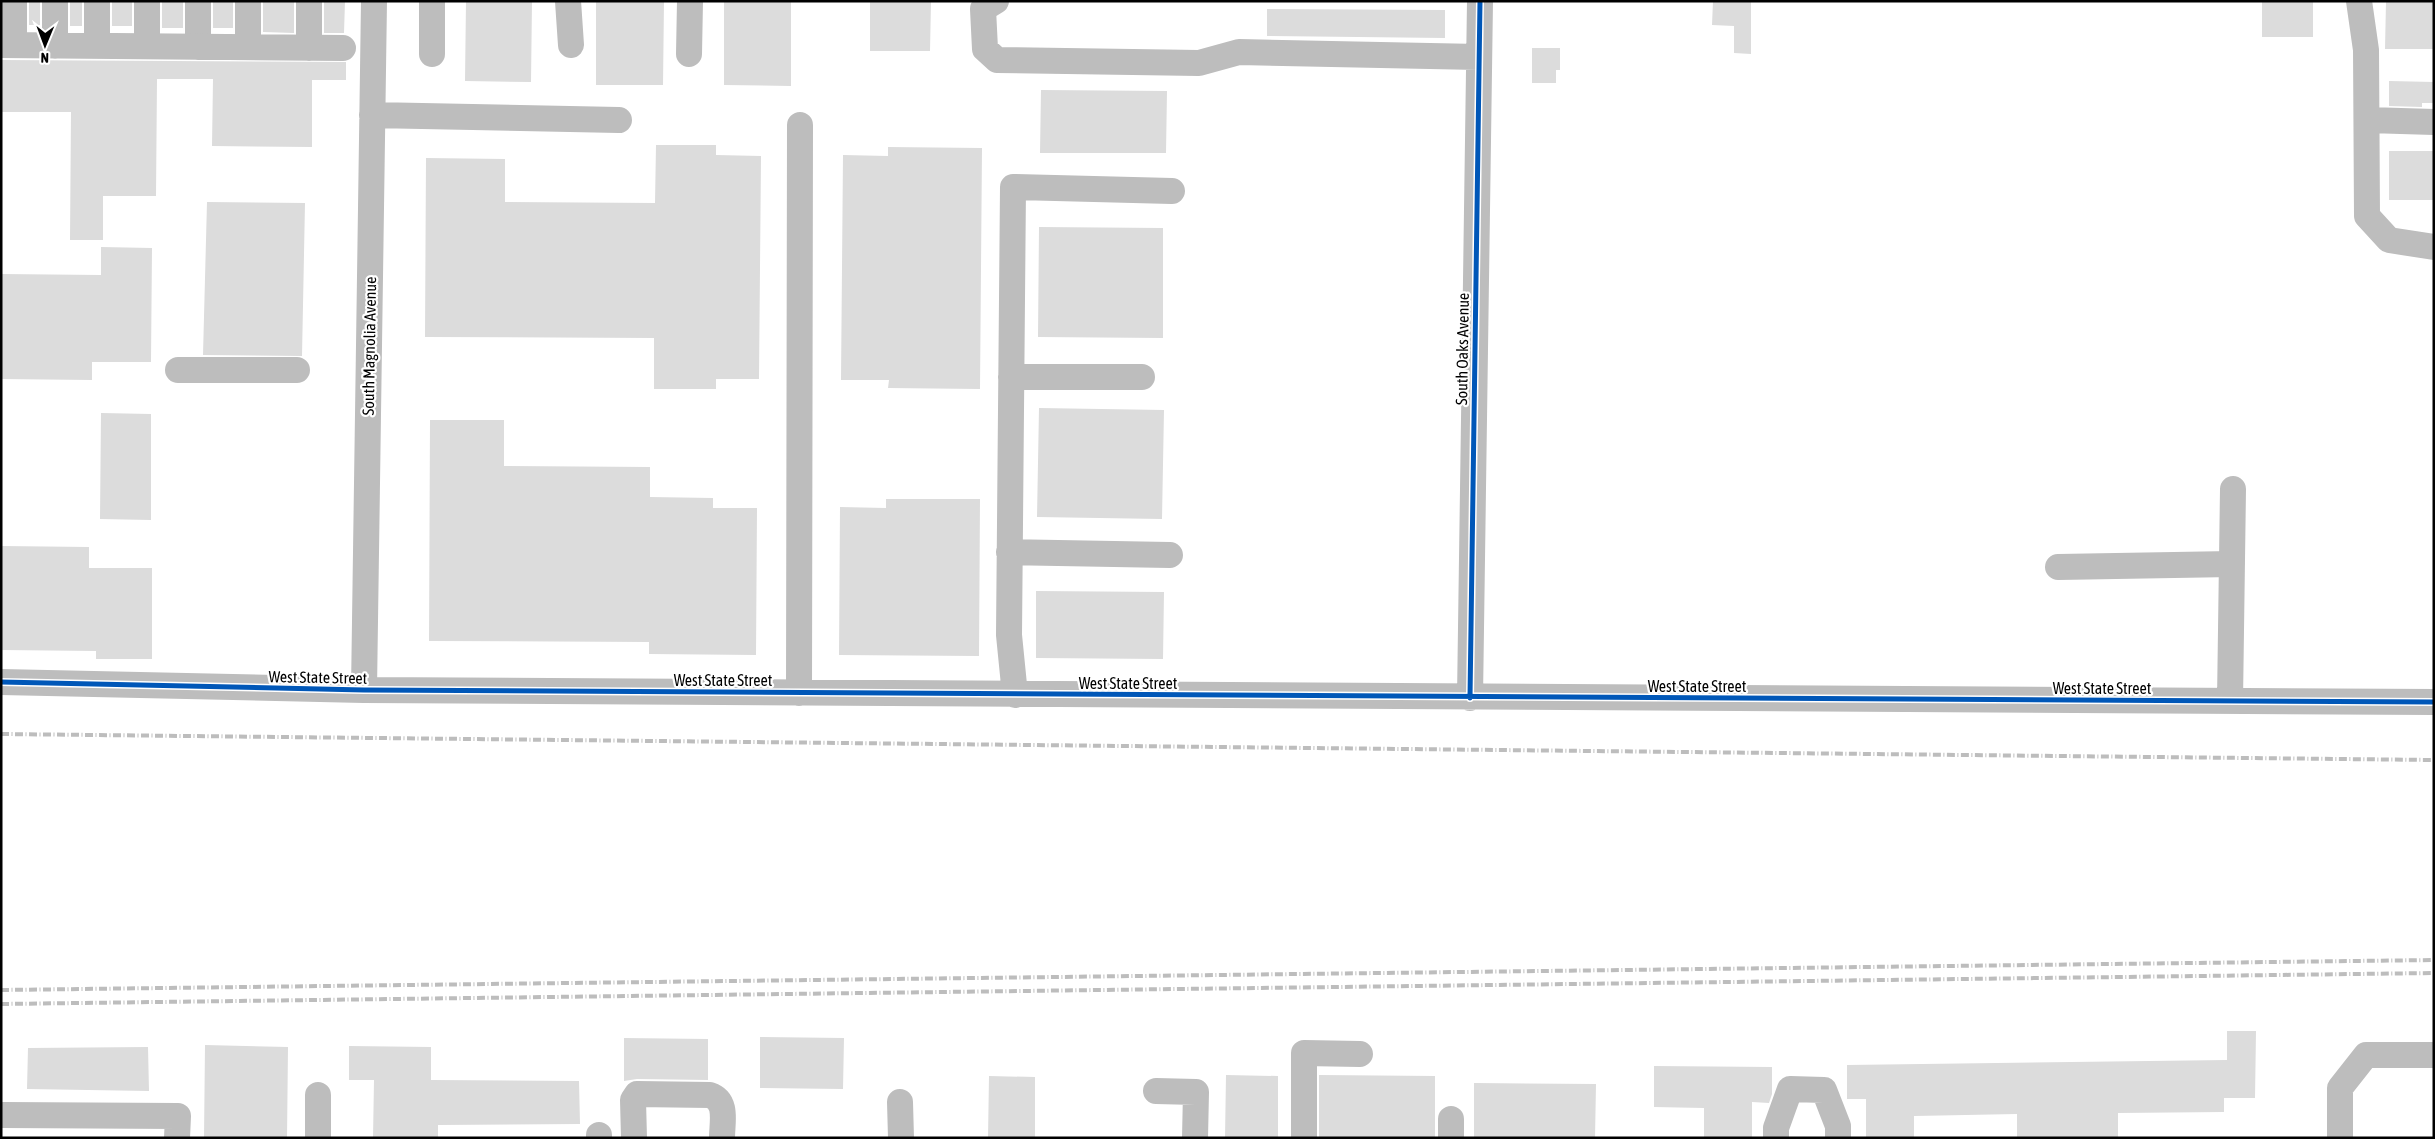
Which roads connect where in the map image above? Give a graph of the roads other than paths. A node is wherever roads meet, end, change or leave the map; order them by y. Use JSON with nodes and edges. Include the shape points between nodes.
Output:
{"nodes":[{"id":1,"x":14,"y":1,"type":"edge"},
{"id":2,"x":56,"y":1,"type":"edge"},
{"id":3,"x":97,"y":1,"type":"edge"},
{"id":4,"x":147,"y":1,"type":"edge"},
{"id":5,"x":198,"y":1,"type":"edge"},
{"id":6,"x":248,"y":1,"type":"edge"},
{"id":7,"x":309,"y":1,"type":"edge"},
{"id":8,"x":374,"y":1,"type":"edge"},
{"id":9,"x":432,"y":1,"type":"edge"},
{"id":10,"x":568,"y":1,"type":"edge"},
{"id":11,"x":690,"y":1,"type":"edge"},
{"id":12,"x":996,"y":1,"type":"edge"},
{"id":13,"x":1480,"y":1,"type":"edge"},
{"id":14,"x":2359,"y":1,"type":"edge"},
{"id":15,"x":8,"y":45,"type":"edge"},
{"id":16,"x":571,"y":45,"type":"dead end"},
{"id":17,"x":55,"y":46,"type":"junction"},
{"id":18,"x":97,"y":46,"type":"junction"},
{"id":19,"x":147,"y":46,"type":"junction"},
{"id":20,"x":198,"y":47,"type":"junction"},
{"id":21,"x":248,"y":47,"type":"junction"},
{"id":22,"x":309,"y":48,"type":"junction"},
{"id":23,"x":342,"y":48,"type":"dead end"},
{"id":24,"x":432,"y":54,"type":"dead end"},
{"id":25,"x":689,"y":54,"type":"dead end"},
{"id":26,"x":1479,"y":57,"type":"junction"},
{"id":27,"x":372,"y":115,"type":"junction"},
{"id":28,"x":619,"y":120,"type":"dead end"},
{"id":29,"x":2368,"y":120,"type":"junction"},
{"id":30,"x":2434,"y":122,"type":"edge"},
{"id":31,"x":800,"y":125,"type":"dead end"},
{"id":32,"x":1172,"y":191,"type":"dead end"},
{"id":33,"x":2434,"y":247,"type":"edge"},
{"id":34,"x":178,"y":370,"type":"dead end"},
{"id":35,"x":297,"y":370,"type":"dead end"},
{"id":36,"x":1142,"y":377,"type":"dead end"},
{"id":37,"x":1011,"y":378,"type":"junction"},
{"id":38,"x":2233,"y":489,"type":"dead end"},
{"id":39,"x":1010,"y":552,"type":"junction"},
{"id":40,"x":1170,"y":555,"type":"dead end"},
{"id":41,"x":2232,"y":564,"type":"junction"},
{"id":42,"x":2058,"y":567,"type":"dead end"},
{"id":43,"x":1,"y":682,"type":"edge"},
{"id":44,"x":364,"y":690,"type":"junction"},
{"id":45,"x":798,"y":693,"type":"junction"},
{"id":46,"x":1015,"y":695,"type":"junction"},
{"id":47,"x":1470,"y":698,"type":"junction"},
{"id":48,"x":2230,"y":701,"type":"junction"},
{"id":49,"x":2434,"y":702,"type":"edge"},
{"id":50,"x":1360,"y":1054,"type":"dead end"},
{"id":51,"x":2434,"y":1055,"type":"edge"},
{"id":52,"x":1156,"y":1092,"type":"dead end"},
{"id":53,"x":318,"y":1095,"type":"dead end"},
{"id":54,"x":900,"y":1102,"type":"dead end"},
{"id":55,"x":3,"y":1119,"type":"edge"},
{"id":56,"x":177,"y":1138,"type":"edge"},
{"id":57,"x":318,"y":1138,"type":"edge"},
{"id":58,"x":634,"y":1138,"type":"edge"},
{"id":59,"x":722,"y":1138,"type":"edge"},
{"id":60,"x":901,"y":1138,"type":"edge"},
{"id":61,"x":1196,"y":1138,"type":"edge"},
{"id":62,"x":1304,"y":1138,"type":"edge"},
{"id":63,"x":1776,"y":1138,"type":"edge"},
{"id":64,"x":1838,"y":1138,"type":"edge"},
{"id":65,"x":2340,"y":1138,"type":"edge"}],
"edges":[{"from":1,"to":15,"type":"street"},
{"from":2,"to":17,"type":"street"},
{"from":3,"to":18,"type":"street"},
{"from":4,"to":19,"type":"street"},
{"from":5,"to":20,"type":"street"},
{"from":6,"to":21,"type":"street"},
{"from":7,"to":22,"type":"street"},
{"from":8,"to":27,"type":"street","name":"South Magnolia Avenue"},
{"from":9,"to":24,"type":"street"},
{"from":10,"to":16,"type":"street"},
{"from":11,"to":25,"type":"street"},
{"from":12,"to":26,"type":"street","via":[[984,9],[984,49],[997,60],[1199,63],[1238,52]]},
{"from":13,"to":26,"type":"street","name":"South Oaks Avenue"},
{"from":14,"to":29,"type":"street","via":[[2366,50]]},
{"from":15,"to":17,"type":"street"},
{"from":17,"to":18,"type":"street"},
{"from":18,"to":19,"type":"street"},
{"from":19,"to":20,"type":"street"},
{"from":20,"to":21,"type":"street"},
{"from":21,"to":22,"type":"street"},
{"from":22,"to":23,"type":"street"},
{"from":26,"to":47,"type":"street","name":"South Oaks Avenue"},
{"from":27,"to":28,"type":"street"},
{"from":27,"to":44,"type":"street","name":"South Magnolia Avenue"},
{"from":29,"to":30,"type":"street"},
{"from":29,"to":33,"type":"street","via":[[2367,216],[2389,240]]},
{"from":31,"to":45,"type":"street"},
{"from":32,"to":37,"type":"street","via":[[1013,187]]},
{"from":34,"to":35,"type":"street"},
{"from":36,"to":37,"type":"street"},
{"from":37,"to":39,"type":"street"},
{"from":38,"to":41,"type":"street"},
{"from":39,"to":40,"type":"street"},
{"from":39,"to":46,"type":"street","via":[[1009,635]]},
{"from":41,"to":42,"type":"street"},
{"from":41,"to":48,"type":"street"},
{"from":43,"to":44,"type":"street","name":"West State Street"},
{"from":44,"to":45,"type":"street","name":"West State Street"},
{"from":45,"to":46,"type":"street","name":"West State Street"},
{"from":46,"to":47,"type":"street","name":"West State Street"},
{"from":47,"to":48,"type":"street","name":"West State Street"},
{"from":48,"to":49,"type":"street","name":"West State Street"},
{"from":50,"to":62,"type":"street","via":[[1304,1053]]},
{"from":51,"to":65,"type":"street","via":[[2366,1055],[2340,1088]]},
{"from":52,"to":61,"type":"street","via":[[1196,1092]]},
{"from":53,"to":57,"type":"street"},
{"from":54,"to":60,"type":"street"},
{"from":55,"to":56,"type":"street","via":[[178,1116]]},
{"from":58,"to":59,"type":"street","via":[[633,1100],[636,1094],[718,1097],[722,1103]]},
{"from":63,"to":64,"type":"street","via":[[1776,1128],[1790,1089],[1824,1090],[1838,1126]]}]}
